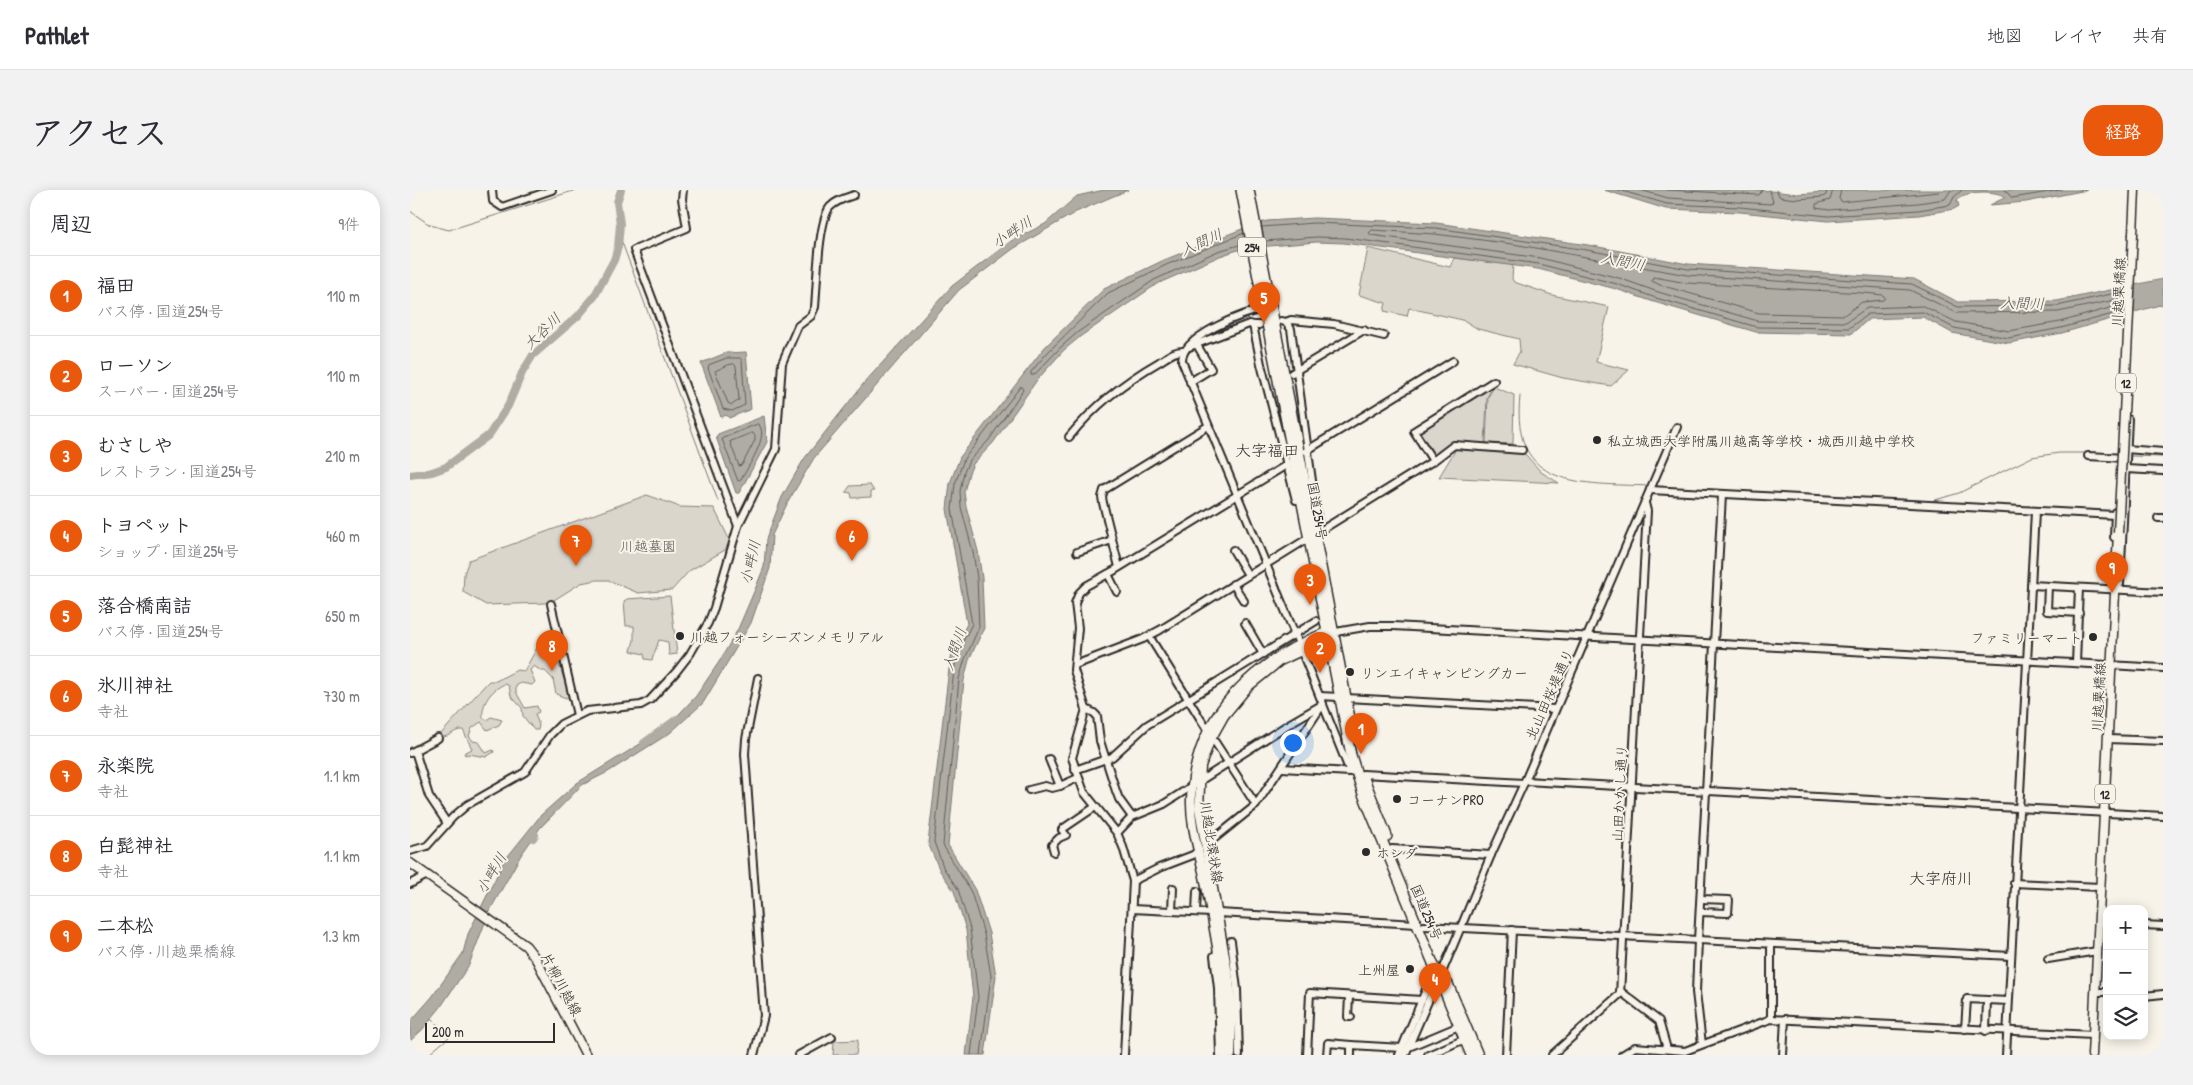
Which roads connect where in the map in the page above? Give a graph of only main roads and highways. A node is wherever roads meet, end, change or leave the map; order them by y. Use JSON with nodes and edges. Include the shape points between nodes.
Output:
{"nodes":[{"id":1,"x":1241,"y":190,"type":"edge"},
{"id":2,"x":1249,"y":190,"type":"edge"},
{"id":3,"x":2136,"y":190,"type":"edge"},
{"id":4,"x":1266,"y":305,"type":"junction"},
{"id":5,"x":1314,"y":534,"type":"junction"},
{"id":6,"x":1329,"y":635,"type":"junction"},
{"id":7,"x":1300,"y":647,"type":"junction"},
{"id":8,"x":1343,"y":697,"type":"junction"},
{"id":9,"x":1202,"y":848,"type":"junction"},
{"id":10,"x":410,"y":863,"type":"edge"},
{"id":11,"x":2103,"y":923,"type":"edge"},
{"id":12,"x":1420,"y":925,"type":"junction"},
{"id":13,"x":1225,"y":954,"type":"junction"},
{"id":14,"x":1439,"y":972,"type":"junction"},
{"id":15,"x":586,"y":1055,"type":"edge"},
{"id":16,"x":1225,"y":1055,"type":"edge"},
{"id":17,"x":1231,"y":1055,"type":"edge"},
{"id":18,"x":1471,"y":1055,"type":"edge"},
{"id":19,"x":1478,"y":1055,"type":"edge"},
{"id":20,"x":2092,"y":1055,"type":"edge"}],
"edges":[{"from":1,"to":4,"type":"highway","name":"国道254号","number":"254"},
{"from":2,"to":4,"type":"highway","name":"国道254号","number":"254"},
{"from":3,"to":11,"type":"main road","name":"川越栗橋線","number":"12","bridge":true,"via":[[2100,887]]},
{"from":4,"to":5,"type":"highway","name":"国道254号","number":"254"},
{"from":4,"to":5,"type":"highway","name":"国道254号","number":"254","via":[[1302,499]]},
{"from":5,"to":6,"type":"highway","name":"国道254号","number":"254"},
{"from":6,"to":7,"type":"main road","name":"川越北環状線"},
{"from":6,"to":8,"type":"highway","name":"国道254号","number":"254"},
{"from":7,"to":9,"type":"main road","name":"川越北環状線","via":[[1248,687],[1224,716],[1210,740],[1202,766],[1199,808]]},
{"from":7,"to":9,"type":"main road","name":"川越北環状線","via":[[1278,655],[1257,670],[1222,708],[1208,731],[1197,757],[1192,784],[1192,810]]},
{"from":8,"to":12,"type":"highway","name":"国道254号","number":"254","via":[[1362,774]]},
{"from":8,"to":12,"type":"highway","name":"国道254号","number":"254","via":[[1351,755],[1363,794]]},
{"from":9,"to":13,"type":"main road","name":"川越北環状線"},
{"from":10,"to":15,"type":"main road","name":"片柳川越線","via":[[522,941],[536,959]]},
{"from":11,"to":20,"type":"main road","name":"川越栗橋線","number":"12","via":[[2097,951]]},
{"from":12,"to":14,"type":"highway","name":"国道254号","number":"254"},
{"from":13,"to":16,"type":"main road","name":"川越北環状線"},
{"from":13,"to":17,"type":"main road","name":"川越北環状線","via":[[1231,1000]]},
{"from":14,"to":18,"type":"highway","name":"国道254号","number":"254"},
{"from":14,"to":19,"type":"highway","name":"国道254号","number":"254"}]}
